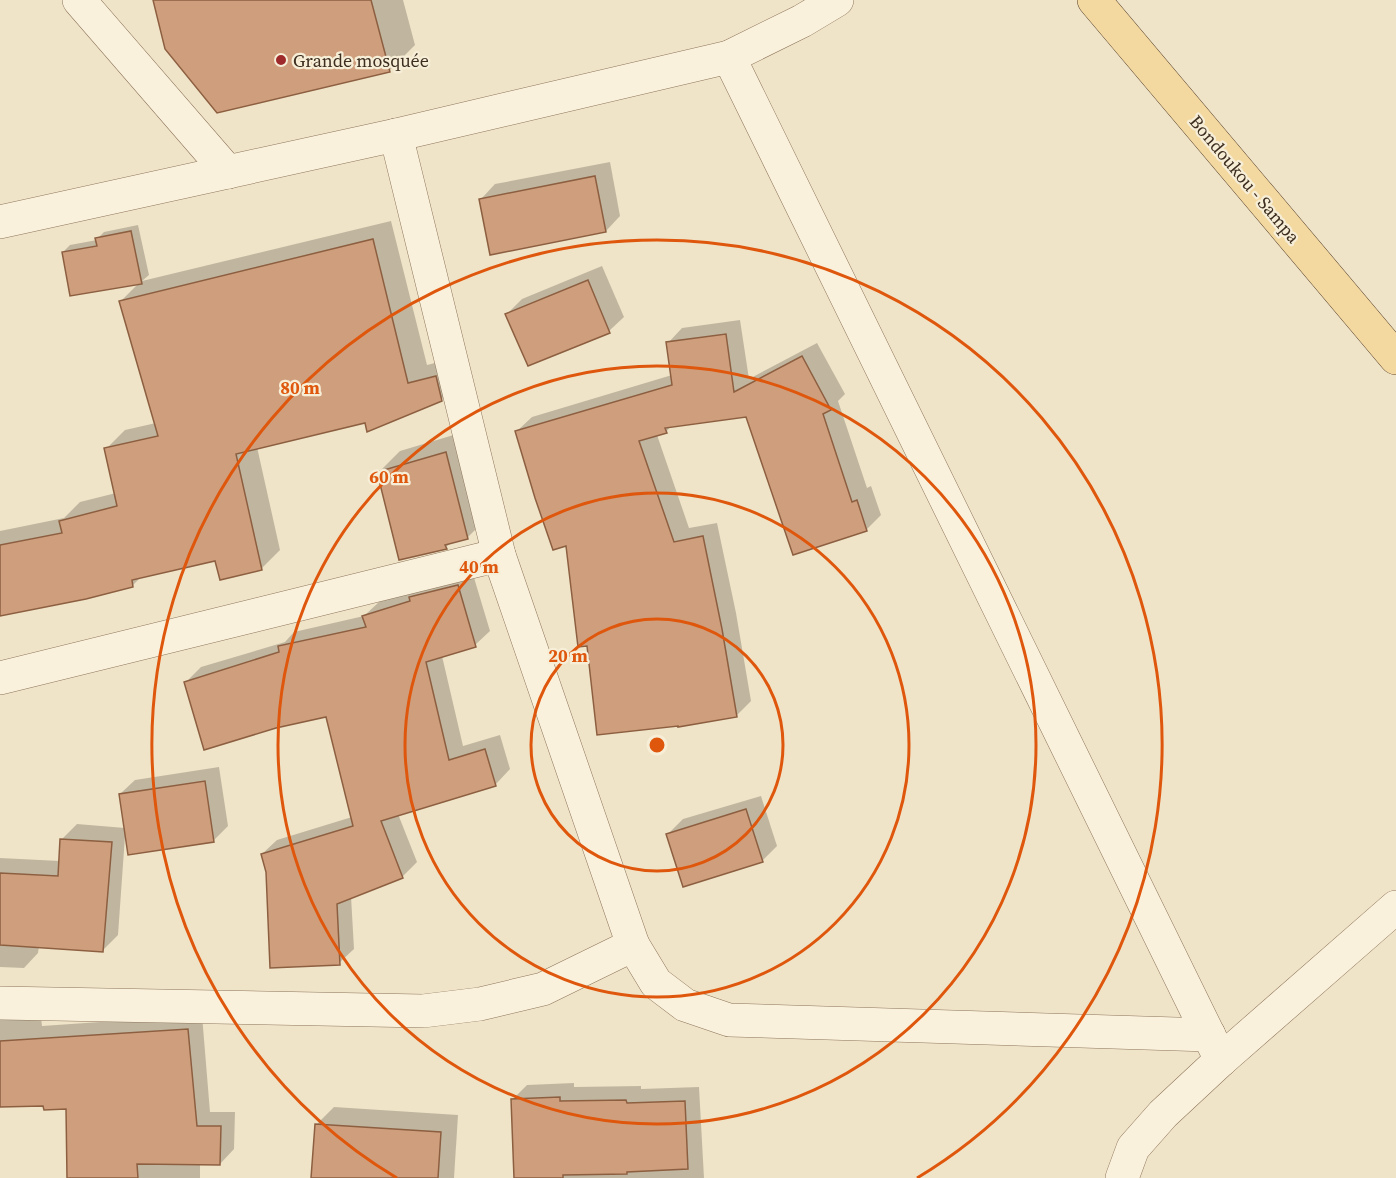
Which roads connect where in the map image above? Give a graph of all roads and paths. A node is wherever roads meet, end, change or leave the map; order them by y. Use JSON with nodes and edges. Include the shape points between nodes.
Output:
{"nodes":[{"id":1,"x":79,"y":0,"type":"edge"},
{"id":2,"x":837,"y":0,"type":"edge"},
{"id":3,"x":1094,"y":0,"type":"edge"},
{"id":4,"x":729,"y":57,"type":"junction"},
{"id":5,"x":396,"y":135,"type":"junction"},
{"id":6,"x":228,"y":172,"type":"junction"},
{"id":7,"x":0,"y":222,"type":"edge"},
{"id":8,"x":1396,"y":358,"type":"edge"},
{"id":9,"x":499,"y":555,"type":"junction"},
{"id":10,"x":0,"y":678,"type":"edge"},
{"id":11,"x":1396,"y":908,"type":"edge"},
{"id":12,"x":633,"y":945,"type":"junction"},
{"id":13,"x":0,"y":1003,"type":"edge"},
{"id":14,"x":1215,"y":1048,"type":"junction"},
{"id":15,"x":1122,"y":1178,"type":"edge"}],
"edges":[{"from":1,"to":6,"type":"street"},
{"from":2,"to":4,"type":"street"},
{"from":3,"to":8,"type":"main road","name":"Bondoukou - Sampa"},
{"from":4,"to":5,"type":"street"},
{"from":4,"to":14,"type":"street"},
{"from":5,"to":6,"type":"street"},
{"from":5,"to":9,"type":"street"},
{"from":6,"to":7,"type":"street"},
{"from":9,"to":10,"type":"street"},
{"from":9,"to":12,"type":"street"},
{"from":11,"to":14,"type":"street"},
{"from":12,"to":13,"type":"street","via":[[543,989],[480,1004],[423,1011]]},
{"from":12,"to":14,"type":"street","via":[[656,983],[685,1005],[729,1020]]},
{"from":14,"to":15,"type":"street","via":[[1133,1148]]}]}
